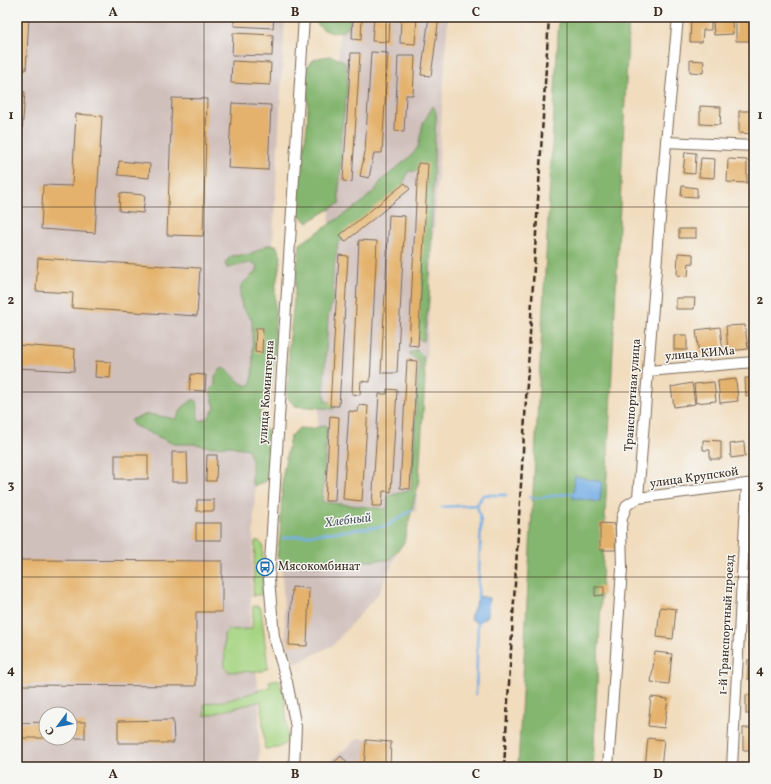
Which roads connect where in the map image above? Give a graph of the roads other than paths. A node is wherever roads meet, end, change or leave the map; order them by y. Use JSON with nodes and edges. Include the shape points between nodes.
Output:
{"nodes":[{"id":1,"x":304,"y":17,"type":"edge"},
{"id":2,"x":678,"y":17,"type":"edge"},
{"id":3,"x":666,"y":142,"type":"junction"},
{"id":4,"x":754,"y":146,"type":"edge"},
{"id":5,"x":754,"y":362,"type":"edge"},
{"id":6,"x":648,"y":371,"type":"junction"},
{"id":7,"x":751,"y":484,"type":"edge"},
{"id":8,"x":638,"y":498,"type":"junction"},
{"id":9,"x":294,"y":767,"type":"edge"},
{"id":10,"x":608,"y":767,"type":"edge"},
{"id":11,"x":732,"y":767,"type":"edge"}],
"edges":[{"from":1,"to":9,"type":"street","name":"улица Коминтерна","via":[[269,579],[274,637],[296,727]]},
{"from":2,"to":3,"type":"street","name":"Транспортная улица"},
{"from":3,"to":4,"type":"street"},
{"from":3,"to":6,"type":"street","name":"Транспортная улица"},
{"from":5,"to":6,"type":"street","name":"улица КИМа"},
{"from":6,"to":8,"type":"street","name":"Транспортная улица"},
{"from":7,"to":8,"type":"street","name":"улица Крупской"},
{"from":7,"to":11,"type":"street","name":"1-й Транспортный проезд"},
{"from":8,"to":10,"type":"street","via":[[627,505],[622,516],[622,569]]}]}
